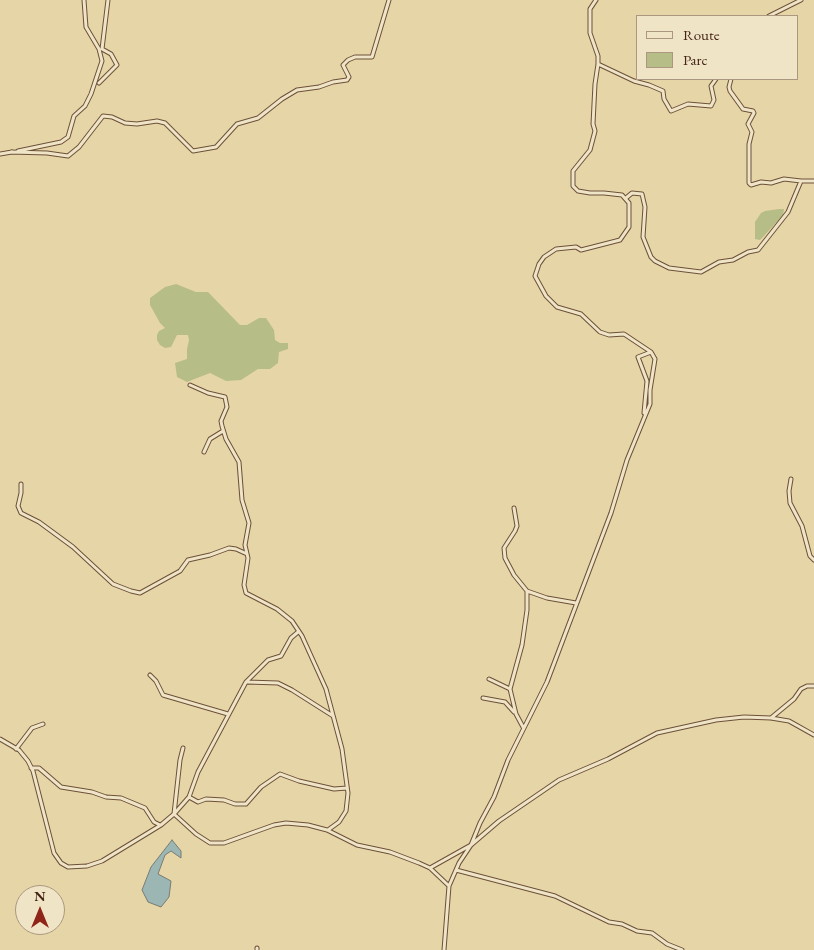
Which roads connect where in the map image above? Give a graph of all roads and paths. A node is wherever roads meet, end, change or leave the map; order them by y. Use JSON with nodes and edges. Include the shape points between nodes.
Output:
{"nodes":[{"id":1,"x":84,"y":0,"type":"edge"},
{"id":2,"x":108,"y":0,"type":"edge"},
{"id":3,"x":389,"y":0,"type":"edge"},
{"id":4,"x":596,"y":0,"type":"edge"},
{"id":5,"x":801,"y":0,"type":"edge"},
{"id":6,"x":771,"y":15,"type":"edge"},
{"id":7,"x":100,"y":49,"type":"junction"},
{"id":8,"x":598,"y":64,"type":"junction"},
{"id":9,"x":715,"y":80,"type":"edge"},
{"id":10,"x":731,"y":80,"type":"edge"},
{"id":11,"x":99,"y":83,"type":"dead end"},
{"id":12,"x":11,"y":152,"type":"junction"},
{"id":13,"x":0,"y":154,"type":"edge"},
{"id":14,"x":801,"y":181,"type":"junction"},
{"id":15,"x":814,"y":181,"type":"edge"},
{"id":16,"x":626,"y":198,"type":"junction"},
{"id":17,"x":651,"y":352,"type":"junction"},
{"id":18,"x":190,"y":385,"type":"dead end"},
{"id":19,"x":642,"y":420,"type":"junction"},
{"id":20,"x":223,"y":430,"type":"junction"},
{"id":21,"x":204,"y":452,"type":"dead end"},
{"id":22,"x":791,"y":479,"type":"dead end"},
{"id":23,"x":21,"y":484,"type":"dead end"},
{"id":24,"x":514,"y":508,"type":"dead end"},
{"id":25,"x":247,"y":554,"type":"junction"},
{"id":26,"x":814,"y":560,"type":"edge"},
{"id":27,"x":527,"y":591,"type":"junction"},
{"id":28,"x":576,"y":603,"type":"junction"},
{"id":29,"x":298,"y":631,"type":"junction"},
{"id":30,"x":150,"y":675,"type":"dead end"},
{"id":31,"x":489,"y":679,"type":"dead end"},
{"id":32,"x":246,"y":682,"type":"junction"},
{"id":33,"x":814,"y":686,"type":"edge"},
{"id":34,"x":510,"y":689,"type":"junction"},
{"id":35,"x":483,"y":698,"type":"dead end"},
{"id":36,"x":228,"y":714,"type":"junction"},
{"id":37,"x":516,"y":714,"type":"junction"},
{"id":38,"x":333,"y":716,"type":"junction"},
{"id":39,"x":771,"y":718,"type":"junction"},
{"id":40,"x":43,"y":724,"type":"dead end"},
{"id":41,"x":524,"y":727,"type":"junction"},
{"id":42,"x":814,"y":735,"type":"edge"},
{"id":43,"x":0,"y":739,"type":"edge"},
{"id":44,"x":16,"y":748,"type":"junction"},
{"id":45,"x":183,"y":748,"type":"dead end"},
{"id":46,"x":31,"y":768,"type":"junction"},
{"id":47,"x":347,"y":788,"type":"junction"},
{"id":48,"x":189,"y":797,"type":"junction"},
{"id":49,"x":174,"y":814,"type":"junction"},
{"id":50,"x":161,"y":825,"type":"junction"},
{"id":51,"x":327,"y":830,"type":"junction"},
{"id":52,"x":471,"y":845,"type":"junction"},
{"id":53,"x":430,"y":868,"type":"junction"},
{"id":54,"x":456,"y":870,"type":"junction"},
{"id":55,"x":449,"y":886,"type":"junction"},
{"id":56,"x":444,"y":950,"type":"edge"},
{"id":57,"x":682,"y":950,"type":"edge"}],
"edges":[{"from":1,"to":7,"type":"street","via":[[86,27]]},
{"from":2,"to":7,"type":"street"},
{"from":3,"to":12,"type":"street","via":[[372,57],[348,60],[343,65],[349,76],[347,80],[297,90],[258,118],[237,124],[216,147],[193,151],[165,123],[125,123],[103,116],[68,156]]},
{"from":4,"to":8,"type":"street","via":[[590,9],[590,33]]},
{"from":5,"to":6,"type":"street"},
{"from":7,"to":11,"type":"street","via":[[111,54],[118,65]]},
{"from":7,"to":12,"type":"street","via":[[102,62],[99,74],[85,106],[74,116],[68,137],[61,142]]},
{"from":8,"to":9,"type":"street","via":[[663,91],[671,111],[688,104],[711,106]]},
{"from":8,"to":16,"type":"street","via":[[594,84],[595,131],[590,150],[573,171],[573,186],[578,191]]},
{"from":10,"to":14,"type":"street","via":[[730,91],[743,109],[754,111],[748,124],[752,132],[749,183],[784,179]]},
{"from":12,"to":13,"type":"street"},
{"from":14,"to":15,"type":"street"},
{"from":14,"to":16,"type":"street","via":[[788,212],[758,250],[719,262],[701,272],[669,268],[656,261],[643,237],[645,207],[642,194],[632,193]]},
{"from":16,"to":17,"type":"street","via":[[629,227],[620,240],[581,250],[576,247],[556,249],[544,257],[535,276],[546,296],[557,307],[582,314],[600,332],[624,334]]},
{"from":17,"to":19,"type":"street","via":[[655,359],[650,404]]},
{"from":17,"to":19,"type":"street","via":[[638,357],[647,380]]},
{"from":18,"to":20,"type":"street","via":[[225,397],[227,407],[221,421]]},
{"from":19,"to":28,"type":"street"},
{"from":20,"to":21,"type":"street","via":[[210,439]]},
{"from":20,"to":25,"type":"street","via":[[239,462],[242,500],[249,523],[245,545]]},
{"from":22,"to":26,"type":"street","via":[[790,503]]},
{"from":23,"to":25,"type":"street","via":[[18,506],[21,513],[73,547],[113,584],[130,591],[140,593],[180,571],[188,560],[229,548]]},
{"from":24,"to":27,"type":"street","via":[[517,526],[504,548],[505,558]]},
{"from":25,"to":29,"type":"street","via":[[246,593],[277,609],[292,621]]},
{"from":27,"to":28,"type":"street"},
{"from":27,"to":34,"type":"street","via":[[522,645]]},
{"from":28,"to":41,"type":"street","via":[[547,682]]},
{"from":29,"to":32,"type":"street","via":[[280,656],[268,660]]},
{"from":29,"to":38,"type":"street","via":[[326,689]]},
{"from":30,"to":36,"type":"street","via":[[163,695]]},
{"from":31,"to":34,"type":"street"},
{"from":32,"to":36,"type":"street"},
{"from":32,"to":38,"type":"street","via":[[278,682]]},
{"from":33,"to":39,"type":"street","via":[[801,689]]},
{"from":34,"to":37,"type":"street"},
{"from":35,"to":37,"type":"street","via":[[505,702]]},
{"from":36,"to":48,"type":"street"},
{"from":37,"to":41,"type":"street"},
{"from":38,"to":47,"type":"street","via":[[342,749]]},
{"from":39,"to":42,"type":"street","via":[[789,721]]},
{"from":39,"to":52,"type":"street","via":[[725,719],[657,733],[559,780],[499,821]]},
{"from":40,"to":44,"type":"street","via":[[32,728]]},
{"from":41,"to":52,"type":"street"},
{"from":43,"to":44,"type":"street"},
{"from":44,"to":46,"type":"street"},
{"from":45,"to":49,"type":"street"},
{"from":46,"to":50,"type":"street","via":[[39,768],[61,787],[121,798],[145,808],[154,822]]},
{"from":46,"to":50,"type":"street","via":[[54,854],[68,867],[102,862]]},
{"from":47,"to":48,"type":"street","via":[[299,781],[280,774],[246,804],[206,799],[198,802]]},
{"from":47,"to":51,"type":"street","via":[[346,811],[339,822]]},
{"from":48,"to":49,"type":"street"},
{"from":49,"to":50,"type":"street"},
{"from":49,"to":51,"type":"street","via":[[210,843],[224,843],[274,825],[308,825]]},
{"from":51,"to":53,"type":"street","via":[[357,845],[390,852]]},
{"from":52,"to":53,"type":"street"},
{"from":52,"to":54,"type":"street"},
{"from":53,"to":55,"type":"street"},
{"from":54,"to":55,"type":"street"},
{"from":54,"to":57,"type":"street","via":[[555,896],[609,922],[652,933]]},
{"from":55,"to":56,"type":"street"}]}
